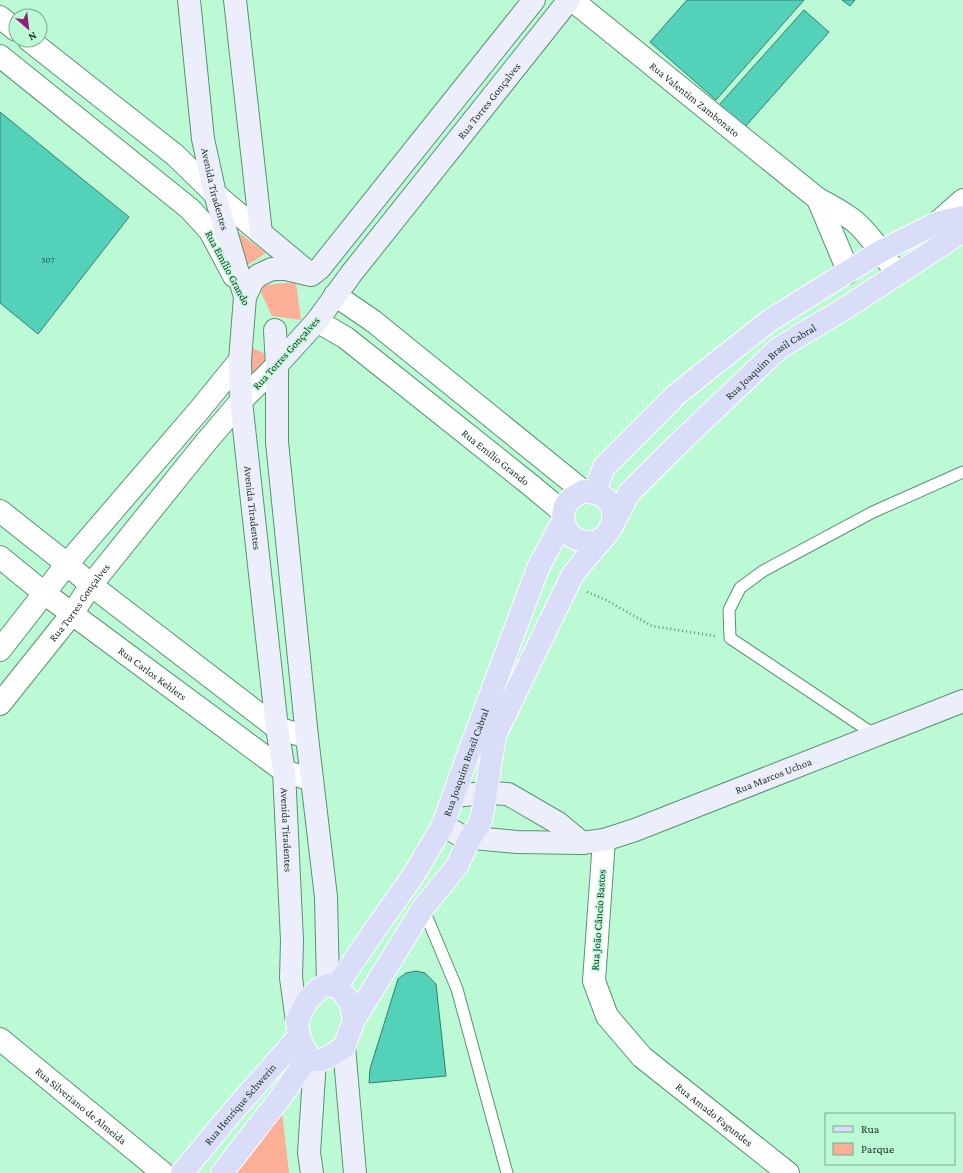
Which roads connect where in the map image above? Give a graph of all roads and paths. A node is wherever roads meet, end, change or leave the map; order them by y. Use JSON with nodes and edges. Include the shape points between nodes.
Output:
{"nodes":[{"id":1,"x":189,"y":0,"type":"edge"},
{"id":2,"x":234,"y":0,"type":"edge"},
{"id":3,"x":534,"y":0,"type":"edge"},
{"id":4,"x":570,"y":0,"type":"edge"},
{"id":5,"x":0,"y":17,"type":"edge"},
{"id":6,"x":8,"y":24,"type":"edge"},
{"id":7,"x":39,"y":48,"type":"edge"},
{"id":8,"x":0,"y":56,"type":"edge"},
{"id":9,"x":202,"y":139,"type":"junction"},
{"id":10,"x":174,"y":155,"type":"junction"},
{"id":11,"x":215,"y":194,"type":"junction"},
{"id":12,"x":818,"y":199,"type":"junction"},
{"id":13,"x":963,"y":200,"type":"edge"},
{"id":14,"x":963,"y":218,"type":"edge"},
{"id":15,"x":937,"y":223,"type":"junction"},
{"id":16,"x":963,"y":231,"type":"edge"},
{"id":17,"x":261,"y":233,"type":"junction"},
{"id":18,"x":881,"y":252,"type":"junction"},
{"id":19,"x":847,"y":273,"type":"junction"},
{"id":20,"x":311,"y":274,"type":"junction"},
{"id":21,"x":897,"y":274,"type":"junction"},
{"id":22,"x":335,"y":295,"type":"junction"},
{"id":23,"x":245,"y":297,"type":"junction"},
{"id":24,"x":317,"y":321,"type":"junction"},
{"id":25,"x":274,"y":330,"type":"junction"},
{"id":26,"x":240,"y":360,"type":"junction"},
{"id":27,"x":277,"y":365,"type":"junction"},
{"id":28,"x":241,"y":401,"type":"junction"},
{"id":29,"x":963,"y":472,"type":"edge"},
{"id":30,"x":588,"y":492,"type":"junction"},
{"id":31,"x":0,"y":511,"type":"edge"},
{"id":32,"x":563,"y":516,"type":"junction"},
{"id":33,"x":608,"y":532,"type":"junction"},
{"id":34,"x":0,"y":557,"type":"edge"},
{"id":35,"x":67,"y":564,"type":"junction"},
{"id":36,"x":91,"y":585,"type":"junction"},
{"id":37,"x":44,"y":593,"type":"junction"},
{"id":38,"x":263,"y":597,"type":"junction"},
{"id":39,"x":293,"y":598,"type":"junction"},
{"id":40,"x":606,"y":600,"type":"dead end"},
{"id":41,"x":72,"y":614,"type":"junction"},
{"id":42,"x":730,"y":638,"type":"junction"},
{"id":43,"x":0,"y":650,"type":"edge"},
{"id":44,"x":963,"y":700,"type":"edge"},
{"id":45,"x":0,"y":704,"type":"edge"},
{"id":46,"x":277,"y":728,"type":"junction"},
{"id":47,"x":875,"y":735,"type":"junction"},
{"id":48,"x":307,"y":737,"type":"junction"},
{"id":49,"x":284,"y":771,"type":"junction"},
{"id":50,"x":312,"y":780,"type":"junction"},
{"id":51,"x":485,"y":793,"type":"junction"},
{"id":52,"x":454,"y":796,"type":"junction"},
{"id":53,"x":443,"y":825,"type":"junction"},
{"id":54,"x":470,"y":838,"type":"junction"},
{"id":55,"x":604,"y":840,"type":"junction"},
{"id":56,"x":582,"y":843,"type":"junction"},
{"id":57,"x":423,"y":908,"type":"junction"},
{"id":58,"x":332,"y":986,"type":"junction"},
{"id":59,"x":354,"y":1020,"type":"junction"},
{"id":60,"x":298,"y":1029,"type":"junction"},
{"id":61,"x":0,"y":1039,"type":"edge"},
{"id":62,"x":344,"y":1047,"type":"junction"},
{"id":63,"x":642,"y":1057,"type":"joint"},
{"id":64,"x":312,"y":1058,"type":"junction"},
{"id":65,"x":229,"y":1116,"type":"junction"},
{"id":66,"x":251,"y":1134,"type":"junction"},
{"id":67,"x":163,"y":1173,"type":"edge"},
{"id":68,"x":182,"y":1173,"type":"edge"},
{"id":69,"x":222,"y":1173,"type":"edge"},
{"id":70,"x":312,"y":1173,"type":"edge"},
{"id":71,"x":355,"y":1173,"type":"edge"},
{"id":72,"x":507,"y":1173,"type":"edge"},
{"id":73,"x":788,"y":1173,"type":"edge"}],
"edges":[{"from":1,"to":9,"type":"main road","name":"Avenida Tiradentes"},
{"from":2,"to":17,"type":"main road"},
{"from":3,"to":20,"type":"main road","via":[[320,268]]},
{"from":4,"to":12,"type":"street","name":"Rua Valentim Zambonato"},
{"from":4,"to":22,"type":"main road","name":"Rua Torres Gonçalves"},
{"from":5,"to":6,"type":"street"},
{"from":7,"to":10,"type":"street"},
{"from":8,"to":23,"type":"street","name":"Rua Emílio Grando","via":[[190,210],[210,231]]},
{"from":9,"to":10,"type":"street"},
{"from":9,"to":11,"type":"main road","name":"Avenida Tiradentes"},
{"from":10,"to":11,"type":"street"},
{"from":11,"to":17,"type":"street"},
{"from":11,"to":23,"type":"main road","name":"Avenida Tiradentes"},
{"from":12,"to":18,"type":"street","name":"Rua Valentim Zambonato","via":[[854,221]]},
{"from":12,"to":19,"type":"street","name":"Rua Valentim Zambonato"},
{"from":13,"to":15,"type":"street"},
{"from":14,"to":15,"type":"main road"},
{"from":15,"to":18,"type":"main road"},
{"from":16,"to":21,"type":"main road","name":"Rua Joaquim Brasil Cabral"},
{"from":17,"to":20,"type":"main road"},
{"from":18,"to":19,"type":"main road"},
{"from":18,"to":21,"type":"street","name":"Rua Valentim Zambonato"},
{"from":19,"to":30,"type":"main road","via":[[770,321],[677,394],[604,467]]},
{"from":20,"to":22,"type":"main road"},
{"from":20,"to":23,"type":"main road","via":[[272,269],[253,280]]},
{"from":21,"to":33,"type":"main road","name":"Rua Joaquim Brasil Cabral","via":[[779,348],[629,493]]},
{"from":22,"to":24,"type":"main road","name":"Rua Torres Gonçalves"},
{"from":22,"to":30,"type":"street","via":[[373,322]]},
{"from":23,"to":25,"type":"main road","name":"Rua Emílio Grando","via":[[251,311],[261,322]]},
{"from":23,"to":26,"type":"main road","name":"Avenida Tiradentes"},
{"from":24,"to":25,"type":"main road","via":[[286,331]]},
{"from":24,"to":27,"type":"main road","name":"Rua Torres Gonçalves"},
{"from":24,"to":32,"type":"street","name":"Rua Emílio Grando","via":[[346,338],[528,483]]},
{"from":25,"to":27,"type":"main road"},
{"from":26,"to":28,"type":"main road","name":"Avenida Tiradentes"},
{"from":26,"to":35,"type":"street"},
{"from":27,"to":28,"type":"street","name":"Rua Torres Gonçalves"},
{"from":27,"to":39,"type":"main road","via":[[277,442]]},
{"from":28,"to":36,"type":"street","name":"Rua Torres Gonçalves"},
{"from":28,"to":38,"type":"main road","name":"Avenida Tiradentes"},
{"from":29,"to":42,"type":"lane","via":[[873,512],[763,571],[740,588],[728,610]]},
{"from":30,"to":32,"type":"main road","via":[[571,498]]},
{"from":30,"to":33,"type":"main road","via":[[601,495],[611,507],[614,514]]},
{"from":31,"to":35,"type":"street"},
{"from":32,"to":33,"type":"main road","via":[[565,528],[570,535],[583,542],[599,540]]},
{"from":32,"to":52,"type":"main road","name":"Rua Joaquim Brasil Cabral","via":[[538,568]]},
{"from":33,"to":51,"type":"main road","name":"Rua Joaquim Brasil Cabral","via":[[573,574],[494,735]]},
{"from":34,"to":37,"type":"street","name":"Rua Carlos Kehlers"},
{"from":35,"to":36,"type":"street"},
{"from":35,"to":37,"type":"street"},
{"from":36,"to":41,"type":"street","name":"Rua Torres Gonçalves"},
{"from":36,"to":46,"type":"street"},
{"from":37,"to":41,"type":"street","name":"Rua Carlos Kehlers"},
{"from":37,"to":43,"type":"street"},
{"from":38,"to":39,"type":"main road"},
{"from":38,"to":46,"type":"main road","name":"Avenida Tiradentes"},
{"from":39,"to":48,"type":"main road"},
{"from":40,"to":42,"type":"path","via":[[652,626]]},
{"from":41,"to":45,"type":"street","name":"Rua Torres Gonçalves"},
{"from":41,"to":49,"type":"street","name":"Rua Carlos Kehlers"},
{"from":42,"to":47,"type":"lane"},
{"from":44,"to":47,"type":"main road","name":"Rua Marcos Uchoa"},
{"from":46,"to":48,"type":"street"},
{"from":46,"to":49,"type":"main road","name":"Avenida Tiradentes"},
{"from":47,"to":55,"type":"main road","name":"Rua Marcos Uchoa"},
{"from":48,"to":50,"type":"main road"},
{"from":49,"to":50,"type":"street","name":"Rua Carlos Kehlers"},
{"from":49,"to":60,"type":"main road","name":"Avenida Tiradentes","via":[[292,978]]},
{"from":50,"to":58,"type":"main road","via":[[326,897]]},
{"from":51,"to":52,"type":"main road"},
{"from":51,"to":54,"type":"main road","name":"Rua Joaquim Brasil Cabral","via":[[481,820]]},
{"from":51,"to":56,"type":"main road","via":[[508,794],[558,823]]},
{"from":52,"to":53,"type":"main road","name":"Rua Joaquim Brasil Cabral"},
{"from":53,"to":54,"type":"main road","name":"Rua Marcos Uchoa"},
{"from":53,"to":58,"type":"main road","name":"Rua Joaquim Brasil Cabral","via":[[413,876]]},
{"from":54,"to":56,"type":"main road","name":"Rua Marcos Uchoa"},
{"from":54,"to":57,"type":"main road","via":[[456,866]]},
{"from":55,"to":56,"type":"main road","name":"Rua Marcos Uchoa"},
{"from":55,"to":63,"type":"street","name":"Rua João Câncio Bastos","via":[[594,981],[607,1016]]},
{"from":57,"to":59,"type":"main road"},
{"from":57,"to":72,"type":"lane","via":[[457,989]]},
{"from":58,"to":59,"type":"main road","via":[[341,990],[350,1002]]},
{"from":58,"to":60,"type":"main road","via":[[320,988],[307,1001]]},
{"from":59,"to":62,"type":"main road"},
{"from":60,"to":64,"type":"main road","name":"Avenida Tiradentes","via":[[304,1048]]},
{"from":60,"to":65,"type":"main road","name":"Rua Henrique Schwerin"},
{"from":61,"to":67,"type":"street","name":"Rua Silveriano de Almeida"},
{"from":62,"to":64,"type":"main road","via":[[328,1058]]},
{"from":62,"to":71,"type":"main road"},
{"from":63,"to":73,"type":"street","name":"Rua Amado Fagundes"},
{"from":64,"to":66,"type":"main road"},
{"from":64,"to":70,"type":"main road"},
{"from":65,"to":66,"type":"main road"},
{"from":65,"to":68,"type":"main road","name":"Rua Henrique Schwerin"},
{"from":66,"to":69,"type":"main road"}]}
